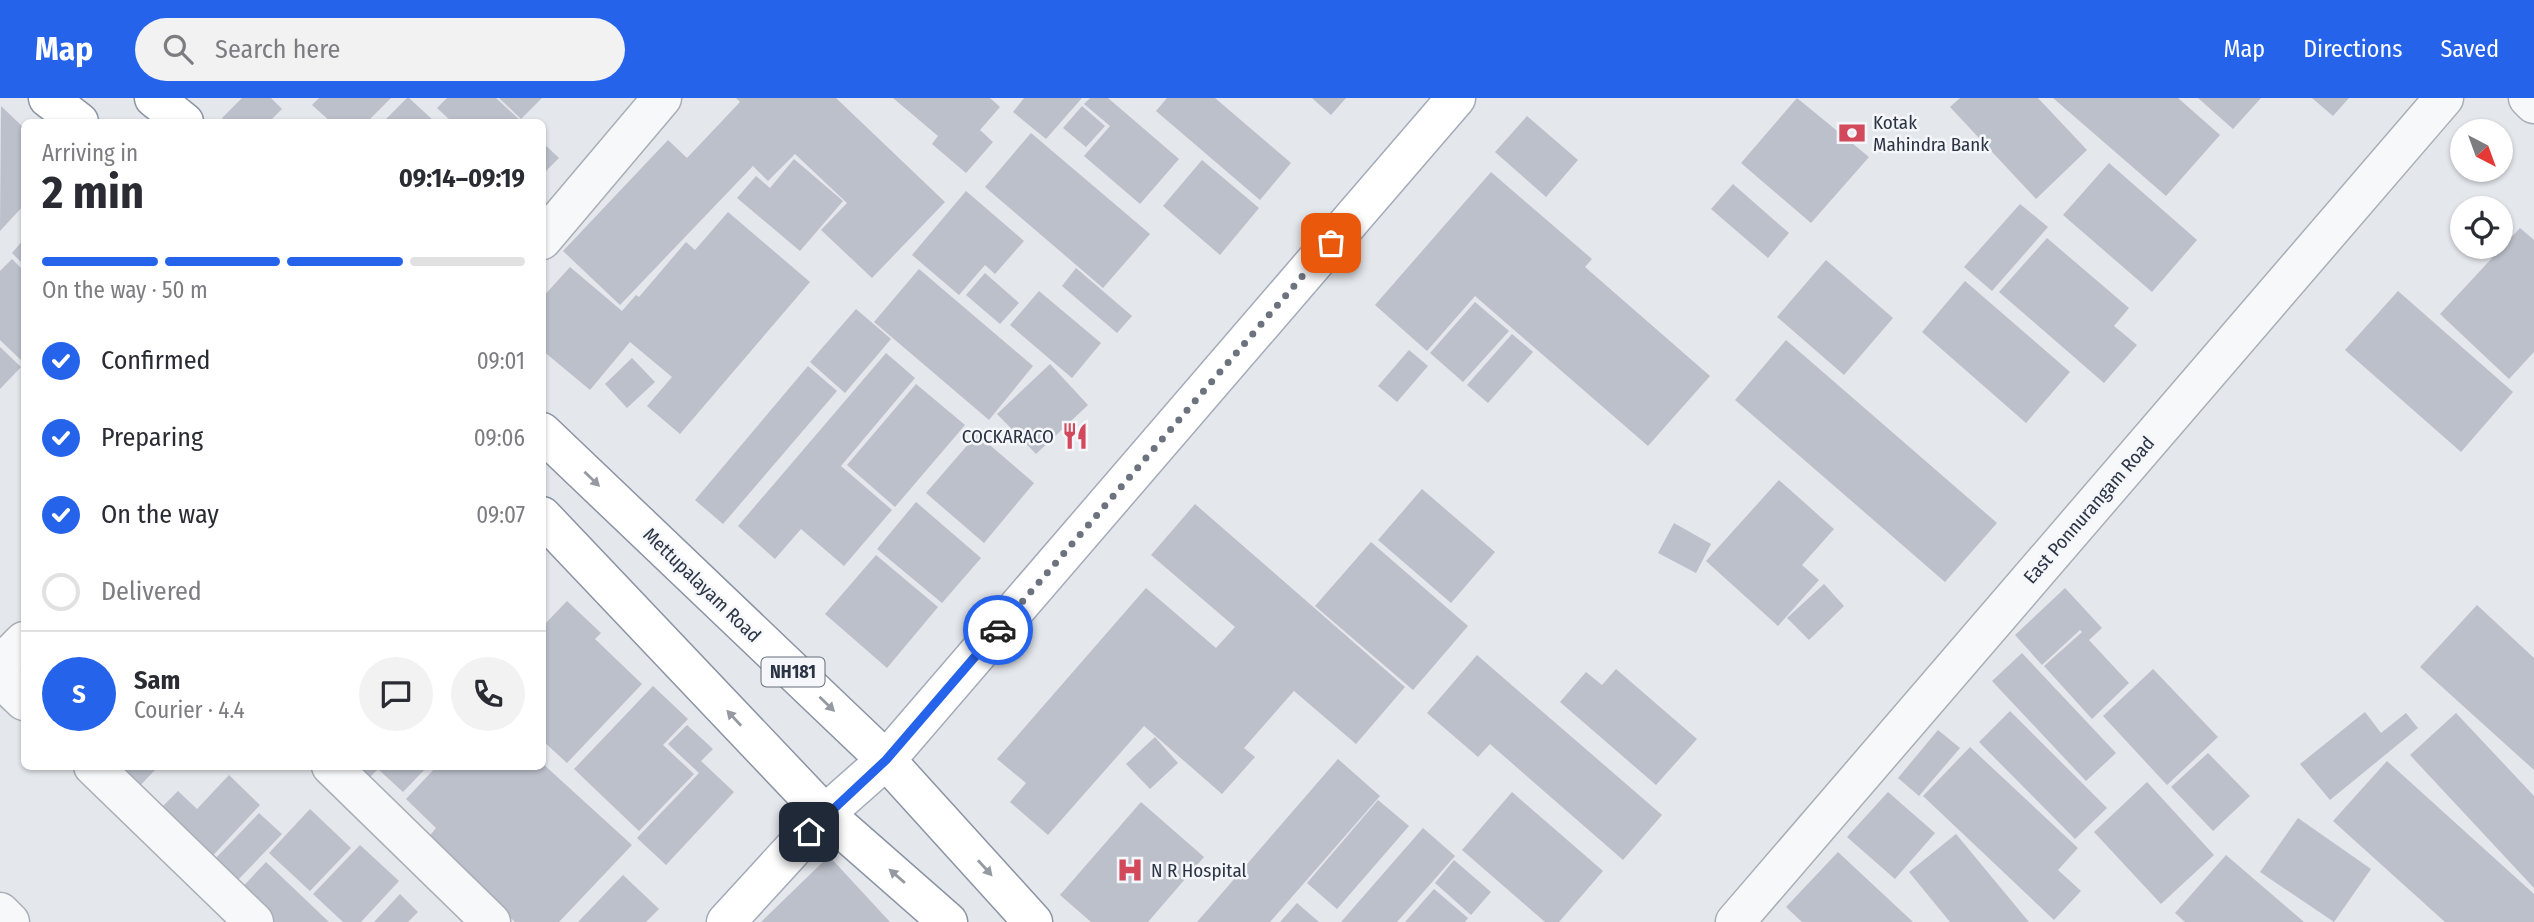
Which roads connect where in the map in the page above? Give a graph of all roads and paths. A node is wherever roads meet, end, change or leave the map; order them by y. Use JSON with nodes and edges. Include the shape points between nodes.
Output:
{"nodes":[{"id":1,"x":48,"y":98,"type":"edge"},
{"id":2,"x":154,"y":98,"type":"edge"},
{"id":3,"x":662,"y":98,"type":"edge"},
{"id":4,"x":1456,"y":98,"type":"edge"},
{"id":5,"x":2444,"y":98,"type":"edge"},
{"id":6,"x":2528,"y":98,"type":"edge"},
{"id":7,"x":2534,"y":104,"type":"edge"},
{"id":8,"x":75,"y":119,"type":"edge"},
{"id":9,"x":180,"y":119,"type":"edge"},
{"id":10,"x":546,"y":235,"type":"edge"},
{"id":11,"x":546,"y":436,"type":"edge"},
{"id":12,"x":546,"y":520,"type":"edge"},
{"id":13,"x":21,"y":644,"type":"edge"},
{"id":14,"x":0,"y":665,"type":"edge"},
{"id":15,"x":0,"y":677,"type":"edge"},
{"id":16,"x":21,"y":698,"type":"edge"},
{"id":17,"x":886,"y":760,"type":"junction"},
{"id":18,"x":97,"y":770,"type":"edge"},
{"id":19,"x":335,"y":770,"type":"edge"},
{"id":20,"x":825,"y":814,"type":"junction"},
{"id":21,"x":0,"y":912,"type":"edge"},
{"id":22,"x":10,"y":922,"type":"edge"},
{"id":23,"x":254,"y":922,"type":"edge"},
{"id":24,"x":491,"y":922,"type":"edge"},
{"id":25,"x":726,"y":922,"type":"edge"},
{"id":26,"x":948,"y":922,"type":"edge"},
{"id":27,"x":1033,"y":922,"type":"edge"},
{"id":28,"x":1735,"y":922,"type":"edge"}],
"edges":[{"from":1,"to":8,"type":"main road"},
{"from":2,"to":9,"type":"main road"},
{"from":3,"to":10,"type":"street"},
{"from":4,"to":17,"type":"main road"},
{"from":5,"to":28,"type":"street","name":"East Ponnurangam Road"},
{"from":6,"to":7,"type":"street"},
{"from":11,"to":17,"type":"main road","name":"Mettupalayam Road","number":"NH181","one_way":true},
{"from":20,"to":12,"type":"main road","one_way":true},
{"from":13,"to":14,"type":"street"},
{"from":15,"to":16,"type":"street"},
{"from":17,"to":20,"type":"main road"},
{"from":17,"to":27,"type":"main road","name":"Mettupalayam Road","number":"NH181","one_way":true},
{"from":18,"to":23,"type":"street"},
{"from":19,"to":24,"type":"street"},
{"from":20,"to":25,"type":"main road"},
{"from":26,"to":20,"type":"main road","one_way":true},
{"from":21,"to":22,"type":"street"}]}
